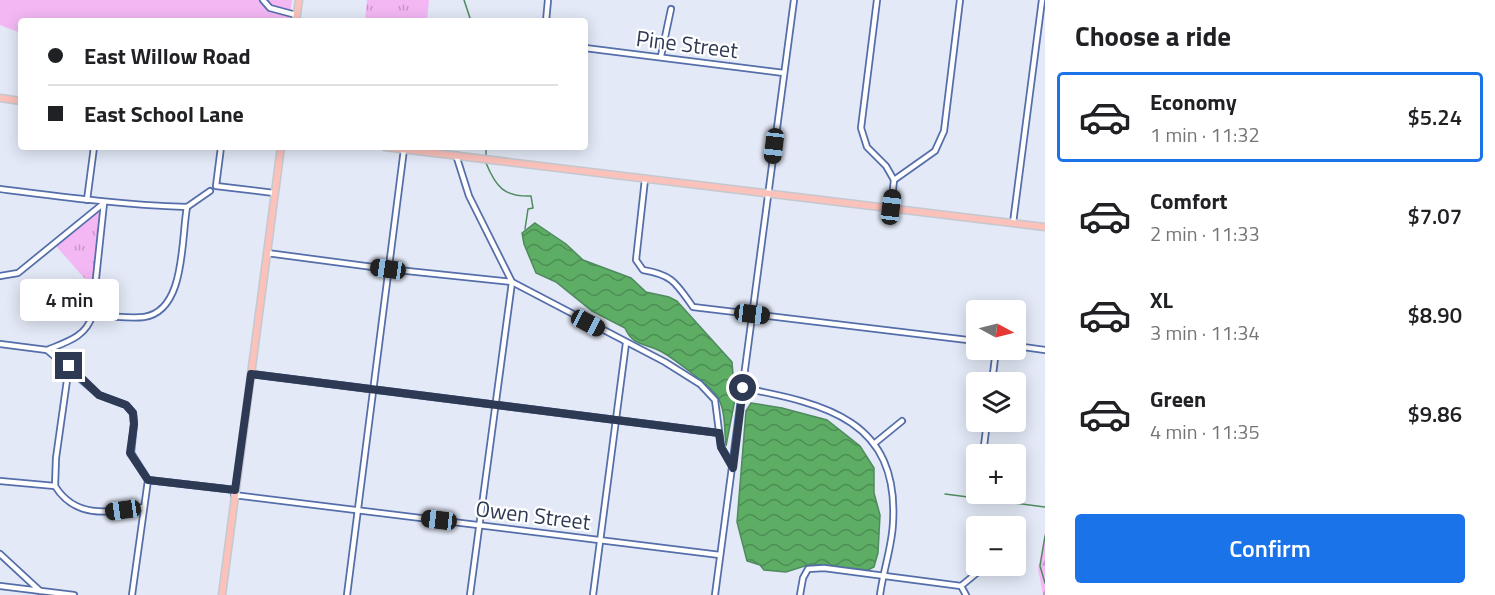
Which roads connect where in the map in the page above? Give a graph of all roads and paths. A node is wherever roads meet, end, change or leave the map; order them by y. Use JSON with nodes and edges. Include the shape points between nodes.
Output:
{"nodes":[{"id":1,"x":263,"y":0,"type":"edge"},
{"id":2,"x":298,"y":0,"type":"edge"},
{"id":3,"x":548,"y":0,"type":"edge"},
{"id":4,"x":794,"y":0,"type":"edge"},
{"id":5,"x":877,"y":0,"type":"edge"},
{"id":6,"x":960,"y":0,"type":"edge"},
{"id":7,"x":1042,"y":0,"type":"edge"},
{"id":8,"x":671,"y":9,"type":"dead end"},
{"id":9,"x":296,"y":18,"type":"edge"},
{"id":10,"x":546,"y":18,"type":"edge"},
{"id":11,"x":588,"y":48,"type":"edge"},
{"id":12,"x":661,"y":56,"type":"junction"},
{"id":13,"x":784,"y":73,"type":"junction"},
{"id":14,"x":0,"y":98,"type":"edge"},
{"id":15,"x":18,"y":101,"type":"edge"},
{"id":16,"x":94,"y":150,"type":"edge"},
{"id":17,"x":221,"y":150,"type":"edge"},
{"id":18,"x":281,"y":150,"type":"edge"},
{"id":19,"x":404,"y":150,"type":"edge"},
{"id":20,"x":413,"y":150,"type":"edge"},
{"id":21,"x":456,"y":155,"type":"junction"},
{"id":22,"x":645,"y":179,"type":"junction"},
{"id":23,"x":894,"y":180,"type":"junction"},
{"id":24,"x":0,"y":189,"type":"edge"},
{"id":25,"x":210,"y":191,"type":"dead end"},
{"id":26,"x":274,"y":193,"type":"junction"},
{"id":27,"x":768,"y":194,"type":"junction"},
{"id":28,"x":87,"y":200,"type":"junction"},
{"id":29,"x":104,"y":202,"type":"junction"},
{"id":30,"x":187,"y":207,"type":"junction"},
{"id":31,"x":891,"y":207,"type":"junction"},
{"id":32,"x":1012,"y":223,"type":"junction"},
{"id":33,"x":1045,"y":227,"type":"edge"},
{"id":34,"x":267,"y":253,"type":"junction"},
{"id":35,"x":388,"y":269,"type":"junction"},
{"id":36,"x":0,"y":276,"type":"edge"},
{"id":37,"x":512,"y":282,"type":"junction"},
{"id":38,"x":752,"y":314,"type":"junction"},
{"id":39,"x":92,"y":316,"type":"junction"},
{"id":40,"x":966,"y":340,"type":"edge"},
{"id":41,"x":626,"y":343,"type":"junction"},
{"id":42,"x":0,"y":344,"type":"edge"},
{"id":43,"x":1026,"y":347,"type":"edge"},
{"id":44,"x":47,"y":350,"type":"junction"},
{"id":45,"x":1045,"y":350,"type":"edge"},
{"id":46,"x":69,"y":366,"type":"junction"},
{"id":47,"x":251,"y":374,"type":"junction"},
{"id":48,"x":743,"y":388,"type":"junction"},
{"id":49,"x":373,"y":390,"type":"junction"},
{"id":50,"x":495,"y":405,"type":"junction"},
{"id":51,"x":616,"y":420,"type":"junction"},
{"id":52,"x":903,"y":421,"type":"dead end"},
{"id":53,"x":719,"y":433,"type":"junction"},
{"id":54,"x":875,"y":443,"type":"junction"},
{"id":55,"x":733,"y":468,"type":"junction"},
{"id":56,"x":148,"y":480,"type":"junction"},
{"id":57,"x":0,"y":481,"type":"edge"},
{"id":58,"x":56,"y":489,"type":"junction"},
{"id":59,"x":234,"y":492,"type":"junction"},
{"id":60,"x":144,"y":507,"type":"junction"},
{"id":61,"x":357,"y":510,"type":"junction"},
{"id":62,"x":479,"y":525,"type":"junction"},
{"id":63,"x":601,"y":540,"type":"junction"},
{"id":64,"x":0,"y":554,"type":"edge"},
{"id":65,"x":720,"y":555,"type":"junction"},
{"id":66,"x":882,"y":576,"type":"junction"},
{"id":67,"x":973,"y":576,"type":"edge"},
{"id":68,"x":0,"y":586,"type":"edge"},
{"id":69,"x":961,"y":586,"type":"junction"},
{"id":70,"x":40,"y":591,"type":"junction"},
{"id":71,"x":74,"y":595,"type":"edge"},
{"id":72,"x":132,"y":595,"type":"edge"},
{"id":73,"x":222,"y":595,"type":"edge"},
{"id":74,"x":347,"y":595,"type":"edge"},
{"id":75,"x":470,"y":595,"type":"edge"},
{"id":76,"x":593,"y":595,"type":"edge"},
{"id":77,"x":715,"y":595,"type":"edge"},
{"id":78,"x":800,"y":595,"type":"edge"},
{"id":79,"x":880,"y":595,"type":"edge"},
{"id":80,"x":966,"y":595,"type":"edge"}],
"edges":[{"from":1,"to":9,"type":"street","via":[[270,8]]},
{"from":2,"to":9,"type":"main road"},
{"from":3,"to":10,"type":"street"},
{"from":4,"to":13,"type":"street"},
{"from":5,"to":23,"type":"street","via":[[861,128],[867,147]]},
{"from":6,"to":23,"type":"street","via":[[944,131],[935,151]]},
{"from":7,"to":32,"type":"street"},
{"from":8,"to":12,"type":"street"},
{"from":11,"to":12,"type":"street","name":"Pine Street"},
{"from":12,"to":13,"type":"street","name":"Pine Street"},
{"from":13,"to":27,"type":"street"},
{"from":14,"to":15,"type":"main road"},
{"from":16,"to":28,"type":"street"},
{"from":17,"to":26,"type":"street","via":[[216,186]]},
{"from":18,"to":26,"type":"main road"},
{"from":19,"to":35,"type":"street"},
{"from":20,"to":21,"type":"main road"},
{"from":21,"to":22,"type":"main road"},
{"from":21,"to":37,"type":"street","via":[[469,196]]},
{"from":22,"to":27,"type":"main road"},
{"from":22,"to":38,"type":"street","via":[[636,260],[643,270],[665,273],[693,307]]},
{"from":23,"to":31,"type":"street"},
{"from":24,"to":28,"type":"street"},
{"from":25,"to":30,"type":"street"},
{"from":26,"to":34,"type":"main road"},
{"from":27,"to":31,"type":"main road"},
{"from":27,"to":38,"type":"street"},
{"from":28,"to":29,"type":"street"},
{"from":29,"to":30,"type":"street"},
{"from":29,"to":36,"type":"street","via":[[18,273]]},
{"from":29,"to":39,"type":"street"},
{"from":30,"to":39,"type":"street","via":[[176,286],[170,301],[144,317]]},
{"from":31,"to":32,"type":"main road"},
{"from":32,"to":33,"type":"main road"},
{"from":34,"to":35,"type":"street"},
{"from":34,"to":47,"type":"main road"},
{"from":35,"to":37,"type":"street"},
{"from":35,"to":49,"type":"street"},
{"from":37,"to":41,"type":"street"},
{"from":37,"to":50,"type":"street"},
{"from":38,"to":40,"type":"street"},
{"from":38,"to":48,"type":"street"},
{"from":39,"to":44,"type":"street","via":[[89,327]]},
{"from":41,"to":51,"type":"street"},
{"from":41,"to":53,"type":"street","via":[[700,384],[715,400]]},
{"from":42,"to":44,"type":"street"},
{"from":43,"to":45,"type":"street"},
{"from":44,"to":46,"type":"street"},
{"from":46,"to":56,"type":"street","via":[[99,395],[126,405],[133,413],[130,453]]},
{"from":46,"to":58,"type":"street","via":[[56,458]]},
{"from":47,"to":49,"type":"street"},
{"from":47,"to":59,"type":"main road"},
{"from":48,"to":54,"type":"street","via":[[824,408],[852,422]]},
{"from":48,"to":55,"type":"street"},
{"from":49,"to":50,"type":"street"},
{"from":49,"to":61,"type":"street"},
{"from":50,"to":51,"type":"street"},
{"from":50,"to":62,"type":"street"},
{"from":51,"to":53,"type":"street"},
{"from":51,"to":63,"type":"street"},
{"from":52,"to":54,"type":"street"},
{"from":53,"to":55,"type":"street","via":[[721,447]]},
{"from":54,"to":66,"type":"street","via":[[893,491],[893,525]]},
{"from":55,"to":65,"type":"street"},
{"from":56,"to":59,"type":"street","name":"Owen Street"},
{"from":56,"to":60,"type":"street"},
{"from":57,"to":58,"type":"street"},
{"from":58,"to":60,"type":"street","via":[[82,509],[102,513]]},
{"from":59,"to":61,"type":"street","name":"Owen Street"},
{"from":59,"to":73,"type":"main road"},
{"from":60,"to":72,"type":"street"},
{"from":61,"to":62,"type":"street","name":"Owen Street"},
{"from":61,"to":74,"type":"street"},
{"from":62,"to":63,"type":"street","name":"Owen Street"},
{"from":62,"to":75,"type":"street"},
{"from":63,"to":65,"type":"street","name":"Owen Street"},
{"from":63,"to":76,"type":"street"},
{"from":64,"to":70,"type":"street"},
{"from":65,"to":77,"type":"street"},
{"from":66,"to":69,"type":"street"},
{"from":66,"to":78,"type":"street","via":[[808,569]]},
{"from":66,"to":79,"type":"street"},
{"from":67,"to":69,"type":"street"},
{"from":68,"to":70,"type":"street"},
{"from":69,"to":80,"type":"street"},
{"from":70,"to":71,"type":"street"}]}
